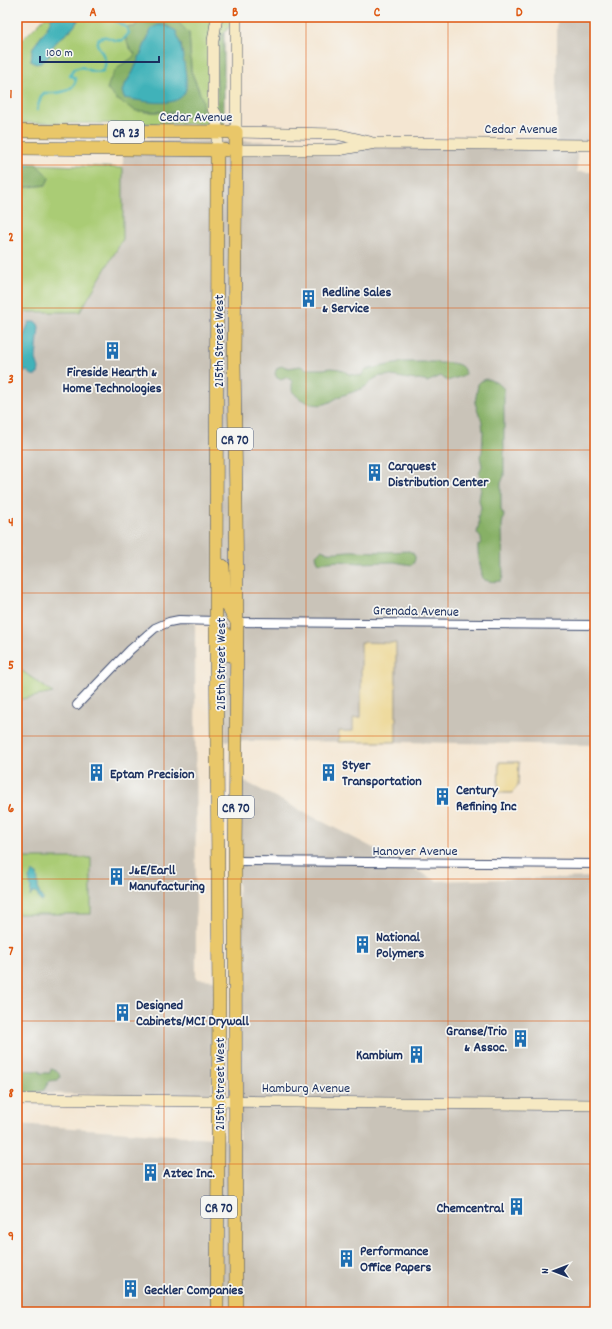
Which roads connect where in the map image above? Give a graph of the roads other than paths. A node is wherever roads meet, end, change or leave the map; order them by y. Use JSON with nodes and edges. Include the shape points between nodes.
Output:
{"nodes":[{"id":1,"x":217,"y":17,"type":"edge"},
{"id":2,"x":236,"y":17,"type":"edge"},
{"id":3,"x":17,"y":132,"type":"edge"},
{"id":4,"x":236,"y":132,"type":"junction"},
{"id":5,"x":218,"y":133,"type":"junction"},
{"id":6,"x":375,"y":143,"type":"junction"},
{"id":7,"x":595,"y":145,"type":"edge"},
{"id":8,"x":17,"y":148,"type":"edge"},
{"id":9,"x":217,"y":150,"type":"junction"},
{"id":10,"x":235,"y":150,"type":"junction"},
{"id":11,"x":216,"y":506,"type":"junction"},
{"id":12,"x":216,"y":620,"type":"junction"},
{"id":13,"x":237,"y":622,"type":"junction"},
{"id":14,"x":595,"y":625,"type":"edge"},
{"id":15,"x":77,"y":705,"type":"dead end"},
{"id":16,"x":236,"y":753,"type":"junction"},
{"id":17,"x":235,"y":861,"type":"junction"},
{"id":18,"x":595,"y":864,"type":"edge"},
{"id":19,"x":17,"y":1099,"type":"edge"},
{"id":20,"x":219,"y":1102,"type":"junction"},
{"id":21,"x":235,"y":1102,"type":"junction"},
{"id":22,"x":595,"y":1105,"type":"edge"},
{"id":23,"x":217,"y":1312,"type":"edge"},
{"id":24,"x":236,"y":1312,"type":"edge"}],
"edges":[{"from":1,"to":5,"type":"street","via":[[213,41],[213,109],[217,116]]},
{"from":2,"to":4,"type":"street","name":"215th Street West"},
{"from":3,"to":5,"type":"main road","name":"Cedar Avenue","number":"CR 23"},
{"from":4,"to":5,"type":"main road","name":"Cedar Avenue","number":"CR 23"},
{"from":4,"to":6,"type":"street","name":"Cedar Avenue","number":"CR 23","via":[[336,134]]},
{"from":4,"to":10,"type":"main road","name":"215th Street West","number":"CR 70"},
{"from":5,"to":9,"type":"street"},
{"from":6,"to":7,"type":"street","name":"Cedar Avenue","number":"CR 23"},
{"from":6,"to":10,"type":"street","name":"Cedar Avenue","number":"CR 23","via":[[338,150]]},
{"from":8,"to":9,"type":"main road","name":"Cedar Avenue","number":"CR 23"},
{"from":9,"to":10,"type":"main road","name":"Cedar Avenue","number":"CR 23"},
{"from":9,"to":11,"type":"main road","name":"215th Street West","number":"CR 70"},
{"from":10,"to":13,"type":"main road","name":"215th Street West","number":"CR 70"},
{"from":11,"to":12,"type":"main road","name":"215th Street West","number":"CR 70"},
{"from":11,"to":13,"type":"main road","via":[[222,525],[226,600]]},
{"from":12,"to":15,"type":"street","via":[[179,620],[155,628]]},
{"from":12,"to":16,"type":"main road","via":[[228,638],[230,701]]},
{"from":12,"to":20,"type":"main road","name":"215th Street West","number":"CR 70"},
{"from":13,"to":14,"type":"street","name":"Grenada Avenue"},
{"from":13,"to":16,"type":"main road","name":"215th Street West","number":"CR 70"},
{"from":16,"to":17,"type":"main road","name":"215th Street West","number":"CR 70"},
{"from":17,"to":18,"type":"street","name":"Hanover Avenue"},
{"from":17,"to":21,"type":"main road","name":"215th Street West","number":"CR 70"},
{"from":19,"to":20,"type":"street","name":"Hamburg Avenue"},
{"from":20,"to":21,"type":"street","name":"Hamburg Avenue"},
{"from":20,"to":23,"type":"main road","name":"215th Street West","number":"CR 70"},
{"from":21,"to":22,"type":"street","name":"Hamburg Avenue"},
{"from":21,"to":24,"type":"main road","name":"215th Street West","number":"CR 70"}]}
